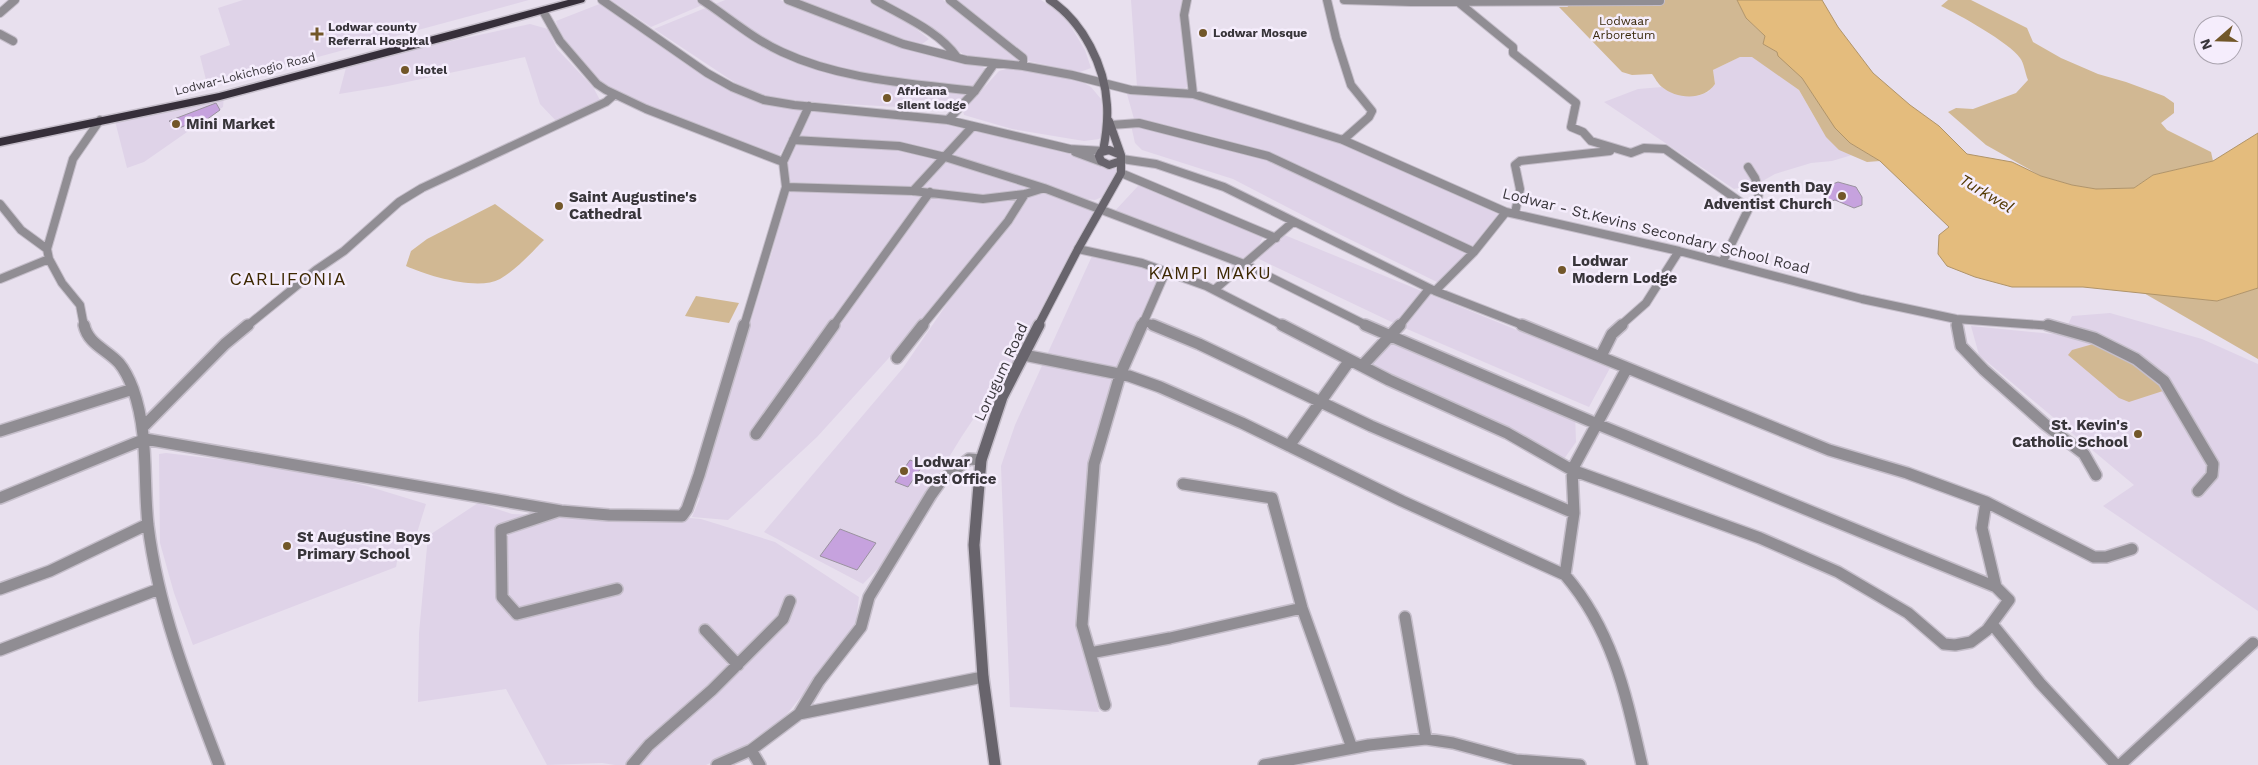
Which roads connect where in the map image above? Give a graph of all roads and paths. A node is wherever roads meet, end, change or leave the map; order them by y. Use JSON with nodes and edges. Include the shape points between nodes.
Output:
{"nodes":[{"id":1,"x":15,"y":0,"type":"edge"},
{"id":2,"x":552,"y":0,"type":"edge"},
{"id":3,"x":580,"y":0,"type":"edge"},
{"id":4,"x":602,"y":0,"type":"edge"},
{"id":5,"x":702,"y":0,"type":"edge"},
{"id":6,"x":788,"y":0,"type":"edge"},
{"id":7,"x":874,"y":0,"type":"edge"},
{"id":8,"x":950,"y":0,"type":"edge"},
{"id":9,"x":1050,"y":0,"type":"edge"},
{"id":10,"x":1187,"y":0,"type":"edge"},
{"id":11,"x":1327,"y":0,"type":"edge"},
{"id":12,"x":1344,"y":0,"type":"edge"},
{"id":13,"x":1411,"y":1,"type":"edge"},
{"id":14,"x":1577,"y":1,"type":"edge"},
{"id":15,"x":1660,"y":1,"type":"edge"},
{"id":16,"x":1458,"y":2,"type":"junction"},
{"id":17,"x":543,"y":11,"type":"junction"},
{"id":18,"x":0,"y":13,"type":"edge"},
{"id":19,"x":0,"y":34,"type":"edge"},
{"id":20,"x":13,"y":40,"type":"dead end"},
{"id":21,"x":956,"y":57,"type":"junction"},
{"id":22,"x":994,"y":64,"type":"junction"},
{"id":23,"x":1023,"y":66,"type":"junction"},
{"id":24,"x":1106,"y":83,"type":"junction"},
{"id":25,"x":975,"y":91,"type":"junction"},
{"id":26,"x":1193,"y":94,"type":"junction"},
{"id":27,"x":614,"y":95,"type":"junction"},
{"id":28,"x":809,"y":106,"type":"junction"},
{"id":29,"x":100,"y":120,"type":"junction"},
{"id":30,"x":948,"y":120,"type":"junction"},
{"id":31,"x":1109,"y":123,"type":"junction"},
{"id":32,"x":972,"y":127,"type":"junction"},
{"id":33,"x":0,"y":138,"type":"edge"},
{"id":34,"x":793,"y":140,"type":"junction"},
{"id":35,"x":1343,"y":140,"type":"junction"},
{"id":36,"x":0,"y":142,"type":"edge"},
{"id":37,"x":1070,"y":149,"type":"junction"},
{"id":38,"x":1103,"y":151,"type":"junction"},
{"id":39,"x":1610,"y":151,"type":"dead end"},
{"id":40,"x":945,"y":157,"type":"junction"},
{"id":41,"x":1121,"y":158,"type":"junction"},
{"id":42,"x":783,"y":162,"type":"junction"},
{"id":43,"x":1103,"y":163,"type":"junction"},
{"id":44,"x":1748,"y":167,"type":"dead end"},
{"id":45,"x":1121,"y":173,"type":"junction"},
{"id":46,"x":786,"y":187,"type":"junction"},
{"id":47,"x":1112,"y":187,"type":"junction"},
{"id":48,"x":1044,"y":188,"type":"junction"},
{"id":49,"x":913,"y":191,"type":"junction"},
{"id":50,"x":930,"y":192,"type":"junction"},
{"id":51,"x":1025,"y":194,"type":"junction"},
{"id":52,"x":0,"y":204,"type":"edge"},
{"id":53,"x":1749,"y":208,"type":"junction"},
{"id":54,"x":1101,"y":211,"type":"junction"},
{"id":55,"x":1511,"y":212,"type":"junction"},
{"id":56,"x":1293,"y":222,"type":"junction"},
{"id":57,"x":1276,"y":238,"type":"junction"},
{"id":58,"x":1078,"y":249,"type":"junction"},
{"id":59,"x":1679,"y":251,"type":"junction"},
{"id":60,"x":1474,"y":252,"type":"junction"},
{"id":61,"x":48,"y":254,"type":"junction"},
{"id":62,"x":1723,"y":262,"type":"junction"},
{"id":63,"x":1244,"y":264,"type":"junction"},
{"id":64,"x":1166,"y":272,"type":"junction"},
{"id":65,"x":0,"y":279,"type":"edge"},
{"id":66,"x":1214,"y":290,"type":"junction"},
{"id":67,"x":1432,"y":290,"type":"junction"},
{"id":68,"x":1956,"y":319,"type":"junction"},
{"id":69,"x":1143,"y":322,"type":"junction"},
{"id":70,"x":1391,"y":336,"type":"junction"},
{"id":71,"x":1024,"y":355,"type":"junction"},
{"id":72,"x":1602,"y":356,"type":"junction"},
{"id":73,"x":897,"y":358,"type":"dead end"},
{"id":74,"x":1350,"y":360,"type":"junction"},
{"id":75,"x":1362,"y":366,"type":"junction"},
{"id":76,"x":1627,"y":368,"type":"junction"},
{"id":77,"x":1120,"y":375,"type":"junction"},
{"id":78,"x":133,"y":389,"type":"junction"},
{"id":79,"x":1319,"y":401,"type":"junction"},
{"id":80,"x":1596,"y":424,"type":"junction"},
{"id":81,"x":143,"y":427,"type":"junction"},
{"id":82,"x":0,"y":431,"type":"edge"},
{"id":83,"x":756,"y":434,"type":"dead end"},
{"id":84,"x":145,"y":439,"type":"junction"},
{"id":85,"x":1289,"y":446,"type":"junction"},
{"id":86,"x":981,"y":460,"type":"junction"},
{"id":87,"x":1572,"y":470,"type":"junction"},
{"id":88,"x":2096,"y":475,"type":"dead end"},
{"id":89,"x":1183,"y":484,"type":"dead end"},
{"id":90,"x":2198,"y":491,"type":"dead end"},
{"id":91,"x":0,"y":498,"type":"edge"},
{"id":92,"x":1986,"y":502,"type":"junction"},
{"id":93,"x":561,"y":511,"type":"junction"},
{"id":94,"x":1574,"y":513,"type":"junction"},
{"id":95,"x":148,"y":524,"type":"junction"},
{"id":96,"x":2132,"y":549,"type":"dead end"},
{"id":97,"x":1565,"y":575,"type":"junction"},
{"id":98,"x":1996,"y":587,"type":"junction"},
{"id":99,"x":0,"y":589,"type":"edge"},
{"id":100,"x":159,"y":589,"type":"junction"},
{"id":101,"x":618,"y":589,"type":"dead end"},
{"id":102,"x":790,"y":601,"type":"dead end"},
{"id":103,"x":1302,"y":608,"type":"junction"},
{"id":104,"x":1405,"y":617,"type":"dead end"},
{"id":105,"x":1992,"y":624,"type":"junction"},
{"id":106,"x":705,"y":630,"type":"dead end"},
{"id":107,"x":2253,"y":643,"type":"dead end"},
{"id":108,"x":0,"y":650,"type":"edge"},
{"id":109,"x":1090,"y":653,"type":"junction"},
{"id":110,"x":738,"y":665,"type":"junction"},
{"id":111,"x":983,"y":677,"type":"junction"},
{"id":112,"x":1105,"y":705,"type":"dead end"},
{"id":113,"x":799,"y":714,"type":"junction"},
{"id":114,"x":1426,"y":739,"type":"junction"},
{"id":115,"x":1352,"y":748,"type":"junction"},
{"id":116,"x":751,"y":750,"type":"junction"},
{"id":117,"x":219,"y":765,"type":"edge"},
{"id":118,"x":632,"y":765,"type":"edge"},
{"id":119,"x":717,"y":765,"type":"edge"},
{"id":120,"x":760,"y":765,"type":"edge"},
{"id":121,"x":995,"y":765,"type":"edge"},
{"id":122,"x":1264,"y":765,"type":"edge"},
{"id":123,"x":1580,"y":765,"type":"edge"},
{"id":124,"x":1642,"y":765,"type":"edge"},
{"id":125,"x":2116,"y":765,"type":"edge"},
{"id":126,"x":2120,"y":765,"type":"edge"}],
"edges":[{"from":1,"to":18,"type":"street"},
{"from":2,"to":33,"type":"highway","name":"Lodwar-Lokichogio Road","via":[[249,82]]},
{"from":3,"to":17,"type":"highway","name":"Lodwar-Lokichogio Road"},
{"from":4,"to":28,"type":"street","via":[[706,73],[732,87],[773,102]]},
{"from":5,"to":25,"type":"street","via":[[779,50],[815,64],[862,75]]},
{"from":6,"to":21,"type":"street","name":"Lodwar - St.Kevins Secondary School Road","via":[[903,44]]},
{"from":7,"to":21,"type":"street","via":[[933,35]]},
{"from":8,"to":23,"type":"street","via":[[1023,58]]},
{"from":9,"to":24,"type":"main road","via":[[1075,23],[1095,54]]},
{"from":10,"to":26,"type":"street","via":[[1184,15]]},
{"from":11,"to":35,"type":"street","via":[[1351,85],[1372,111]]},
{"from":12,"to":13,"type":"street"},
{"from":13,"to":16,"type":"street"},
{"from":14,"to":15,"type":"street"},
{"from":14,"to":16,"type":"street"},
{"from":16,"to":53,"type":"street","via":[[1513,46],[1513,53],[1576,103],[1570,128],[1583,132],[1591,141],[1631,153],[1644,148],[1666,149]]},
{"from":17,"to":27,"type":"street","via":[[560,42],[574,59],[597,84]]},
{"from":17,"to":29,"type":"highway","name":"Lodwar-Lokichogio Road","via":[[220,96]]},
{"from":19,"to":20,"type":"street"},
{"from":21,"to":22,"type":"street","name":"Lodwar - St.Kevins Secondary School Road"},
{"from":22,"to":23,"type":"street","name":"Lodwar - St.Kevins Secondary School Road"},
{"from":22,"to":25,"type":"street"},
{"from":23,"to":24,"type":"street","name":"Lodwar - St.Kevins Secondary School Road"},
{"from":24,"to":26,"type":"street","name":"Lodwar - St.Kevins Secondary School Road","via":[[1131,90]]},
{"from":24,"to":31,"type":"main road"},
{"from":25,"to":30,"type":"street"},
{"from":26,"to":35,"type":"street","name":"Lodwar - St.Kevins Secondary School Road"},
{"from":27,"to":42,"type":"street"},
{"from":27,"to":81,"type":"street","via":[[606,102],[422,188],[399,202],[344,251],[225,344]]},
{"from":28,"to":30,"type":"street"},
{"from":28,"to":34,"type":"street"},
{"from":29,"to":36,"type":"highway","name":"Lodwar-Lokichogio Road"},
{"from":29,"to":61,"type":"street","via":[[73,159]]},
{"from":30,"to":32,"type":"street"},
{"from":31,"to":38,"type":"main road"},
{"from":31,"to":41,"type":"main road"},
{"from":31,"to":60,"type":"street","via":[[1159,127],[1268,156]]},
{"from":32,"to":37,"type":"street"},
{"from":32,"to":40,"type":"street"},
{"from":34,"to":40,"type":"street","via":[[899,146]]},
{"from":34,"to":42,"type":"street"},
{"from":35,"to":55,"type":"street","name":"Lodwar - St.Kevins Secondary School Road"},
{"from":37,"to":38,"type":"street"},
{"from":37,"to":43,"type":"street"},
{"from":38,"to":41,"type":"main road","via":[[1113,151]]},
{"from":38,"to":43,"type":"main road","via":[[1099,155]]},
{"from":39,"to":55,"type":"street","via":[[1520,161],[1515,165],[1520,199]]},
{"from":40,"to":48,"type":"street"},
{"from":40,"to":49,"type":"street"},
{"from":41,"to":43,"type":"main road","via":[[1115,164]]},
{"from":41,"to":45,"type":"main road"},
{"from":41,"to":56,"type":"street","via":[[1156,164],[1204,180]]},
{"from":42,"to":46,"type":"street"},
{"from":43,"to":47,"type":"main road","via":[[1112,172]]},
{"from":44,"to":53,"type":"street","via":[[1759,191],[1758,199]]},
{"from":45,"to":47,"type":"main road","name":"Lorugum Road"},
{"from":45,"to":57,"type":"street"},
{"from":46,"to":49,"type":"street"},
{"from":46,"to":93,"type":"street","via":[[685,513],[672,517]]},
{"from":47,"to":54,"type":"main road","name":"Lorugum Road"},
{"from":48,"to":51,"type":"street"},
{"from":48,"to":54,"type":"street","via":[[1071,196]]},
{"from":49,"to":50,"type":"street"},
{"from":50,"to":51,"type":"street","via":[[969,199]]},
{"from":50,"to":83,"type":"street"},
{"from":51,"to":73,"type":"street","via":[[1008,221]]},
{"from":52,"to":61,"type":"street","via":[[21,230]]},
{"from":53,"to":62,"type":"street"},
{"from":54,"to":58,"type":"main road","name":"Lorugum Road"},
{"from":54,"to":63,"type":"street"},
{"from":55,"to":59,"type":"street","name":"Lodwar - St.Kevins Secondary School Road"},
{"from":55,"to":60,"type":"street"},
{"from":56,"to":57,"type":"street"},
{"from":56,"to":67,"type":"street"},
{"from":57,"to":63,"type":"street"},
{"from":58,"to":64,"type":"street","via":[[1142,263]]},
{"from":58,"to":71,"type":"main road","name":"Lorugum Road"},
{"from":59,"to":62,"type":"street","name":"Lodwar - St.Kevins Secondary School Road"},
{"from":59,"to":72,"type":"street","via":[[1646,303],[1612,334]]},
{"from":60,"to":67,"type":"street"},
{"from":61,"to":65,"type":"street"},
{"from":61,"to":78,"type":"street","via":[[69,294],[80,305],[86,335],[120,364]]},
{"from":62,"to":68,"type":"street","name":"Lodwar - St.Kevins Secondary School Road"},
{"from":63,"to":66,"type":"street"},
{"from":63,"to":70,"type":"street"},
{"from":64,"to":66,"type":"street"},
{"from":64,"to":69,"type":"street"},
{"from":66,"to":74,"type":"street"},
{"from":67,"to":70,"type":"street"},
{"from":67,"to":72,"type":"street"},
{"from":68,"to":88,"type":"street","via":[[1961,346],[2046,425],[2084,454]]},
{"from":68,"to":90,"type":"street","name":"Lodwar - St.Kevins Secondary School Road","via":[[2048,325],[2094,338],[2136,359],[2164,381],[2213,464],[2212,475]]},
{"from":69,"to":77,"type":"street"},
{"from":69,"to":79,"type":"street","via":[[1199,344]]},
{"from":70,"to":75,"type":"street"},
{"from":70,"to":80,"type":"street"},
{"from":71,"to":77,"type":"street"},
{"from":71,"to":86,"type":"main road","name":"Lorugum Road","via":[[998,406]]},
{"from":72,"to":76,"type":"street"},
{"from":74,"to":75,"type":"street"},
{"from":74,"to":79,"type":"street"},
{"from":75,"to":87,"type":"street","via":[[1507,433]]},
{"from":76,"to":80,"type":"street"},
{"from":76,"to":92,"type":"street","via":[[1829,450],[1907,473]]},
{"from":77,"to":85,"type":"street","via":[[1160,387]]},
{"from":77,"to":109,"type":"street","via":[[1094,464],[1082,624]]},
{"from":78,"to":81,"type":"street"},
{"from":78,"to":82,"type":"street"},
{"from":79,"to":85,"type":"street"},
{"from":79,"to":94,"type":"street"},
{"from":80,"to":87,"type":"street"},
{"from":80,"to":98,"type":"street"},
{"from":81,"to":84,"type":"street"},
{"from":84,"to":91,"type":"street"},
{"from":84,"to":93,"type":"street"},
{"from":84,"to":95,"type":"street"},
{"from":85,"to":97,"type":"street"},
{"from":86,"to":111,"type":"main road","name":"Lorugum Road","via":[[974,545]]},
{"from":86,"to":113,"type":"street","via":[[969,459],[941,481],[931,494],[869,597],[861,627],[819,681]]},
{"from":87,"to":94,"type":"street"},
{"from":87,"to":105,"type":"street","via":[[1760,538],[1838,572],[1908,613],[1944,644],[1972,642]]},
{"from":89,"to":103,"type":"street","via":[[1272,498]]},
{"from":92,"to":96,"type":"street","via":[[2094,557]]},
{"from":92,"to":98,"type":"street","via":[[1982,528]]},
{"from":93,"to":101,"type":"street","via":[[501,530],[502,597],[517,614]]},
{"from":94,"to":97,"type":"street"},
{"from":95,"to":99,"type":"street","via":[[50,571]]},
{"from":95,"to":100,"type":"street"},
{"from":97,"to":124,"type":"street","via":[[1597,615],[1627,701]]},
{"from":98,"to":105,"type":"street","via":[[2010,600]]},
{"from":100,"to":108,"type":"street"},
{"from":100,"to":117,"type":"street","via":[[185,676]]},
{"from":102,"to":110,"type":"street","via":[[783,619]]},
{"from":103,"to":109,"type":"street"},
{"from":103,"to":115,"type":"street"},
{"from":104,"to":114,"type":"street"},
{"from":105,"to":125,"type":"street","via":[[2040,683]]},
{"from":106,"to":110,"type":"street"},
{"from":107,"to":126,"type":"street"},
{"from":109,"to":112,"type":"street"},
{"from":110,"to":118,"type":"street","via":[[649,745]]},
{"from":111,"to":113,"type":"street"},
{"from":111,"to":121,"type":"main road","name":"Lorugum Road"},
{"from":113,"to":116,"type":"street"},
{"from":114,"to":115,"type":"street"},
{"from":114,"to":123,"type":"street","via":[[1516,760]]},
{"from":115,"to":122,"type":"street"},
{"from":116,"to":119,"type":"street"},
{"from":116,"to":120,"type":"street"}]}
